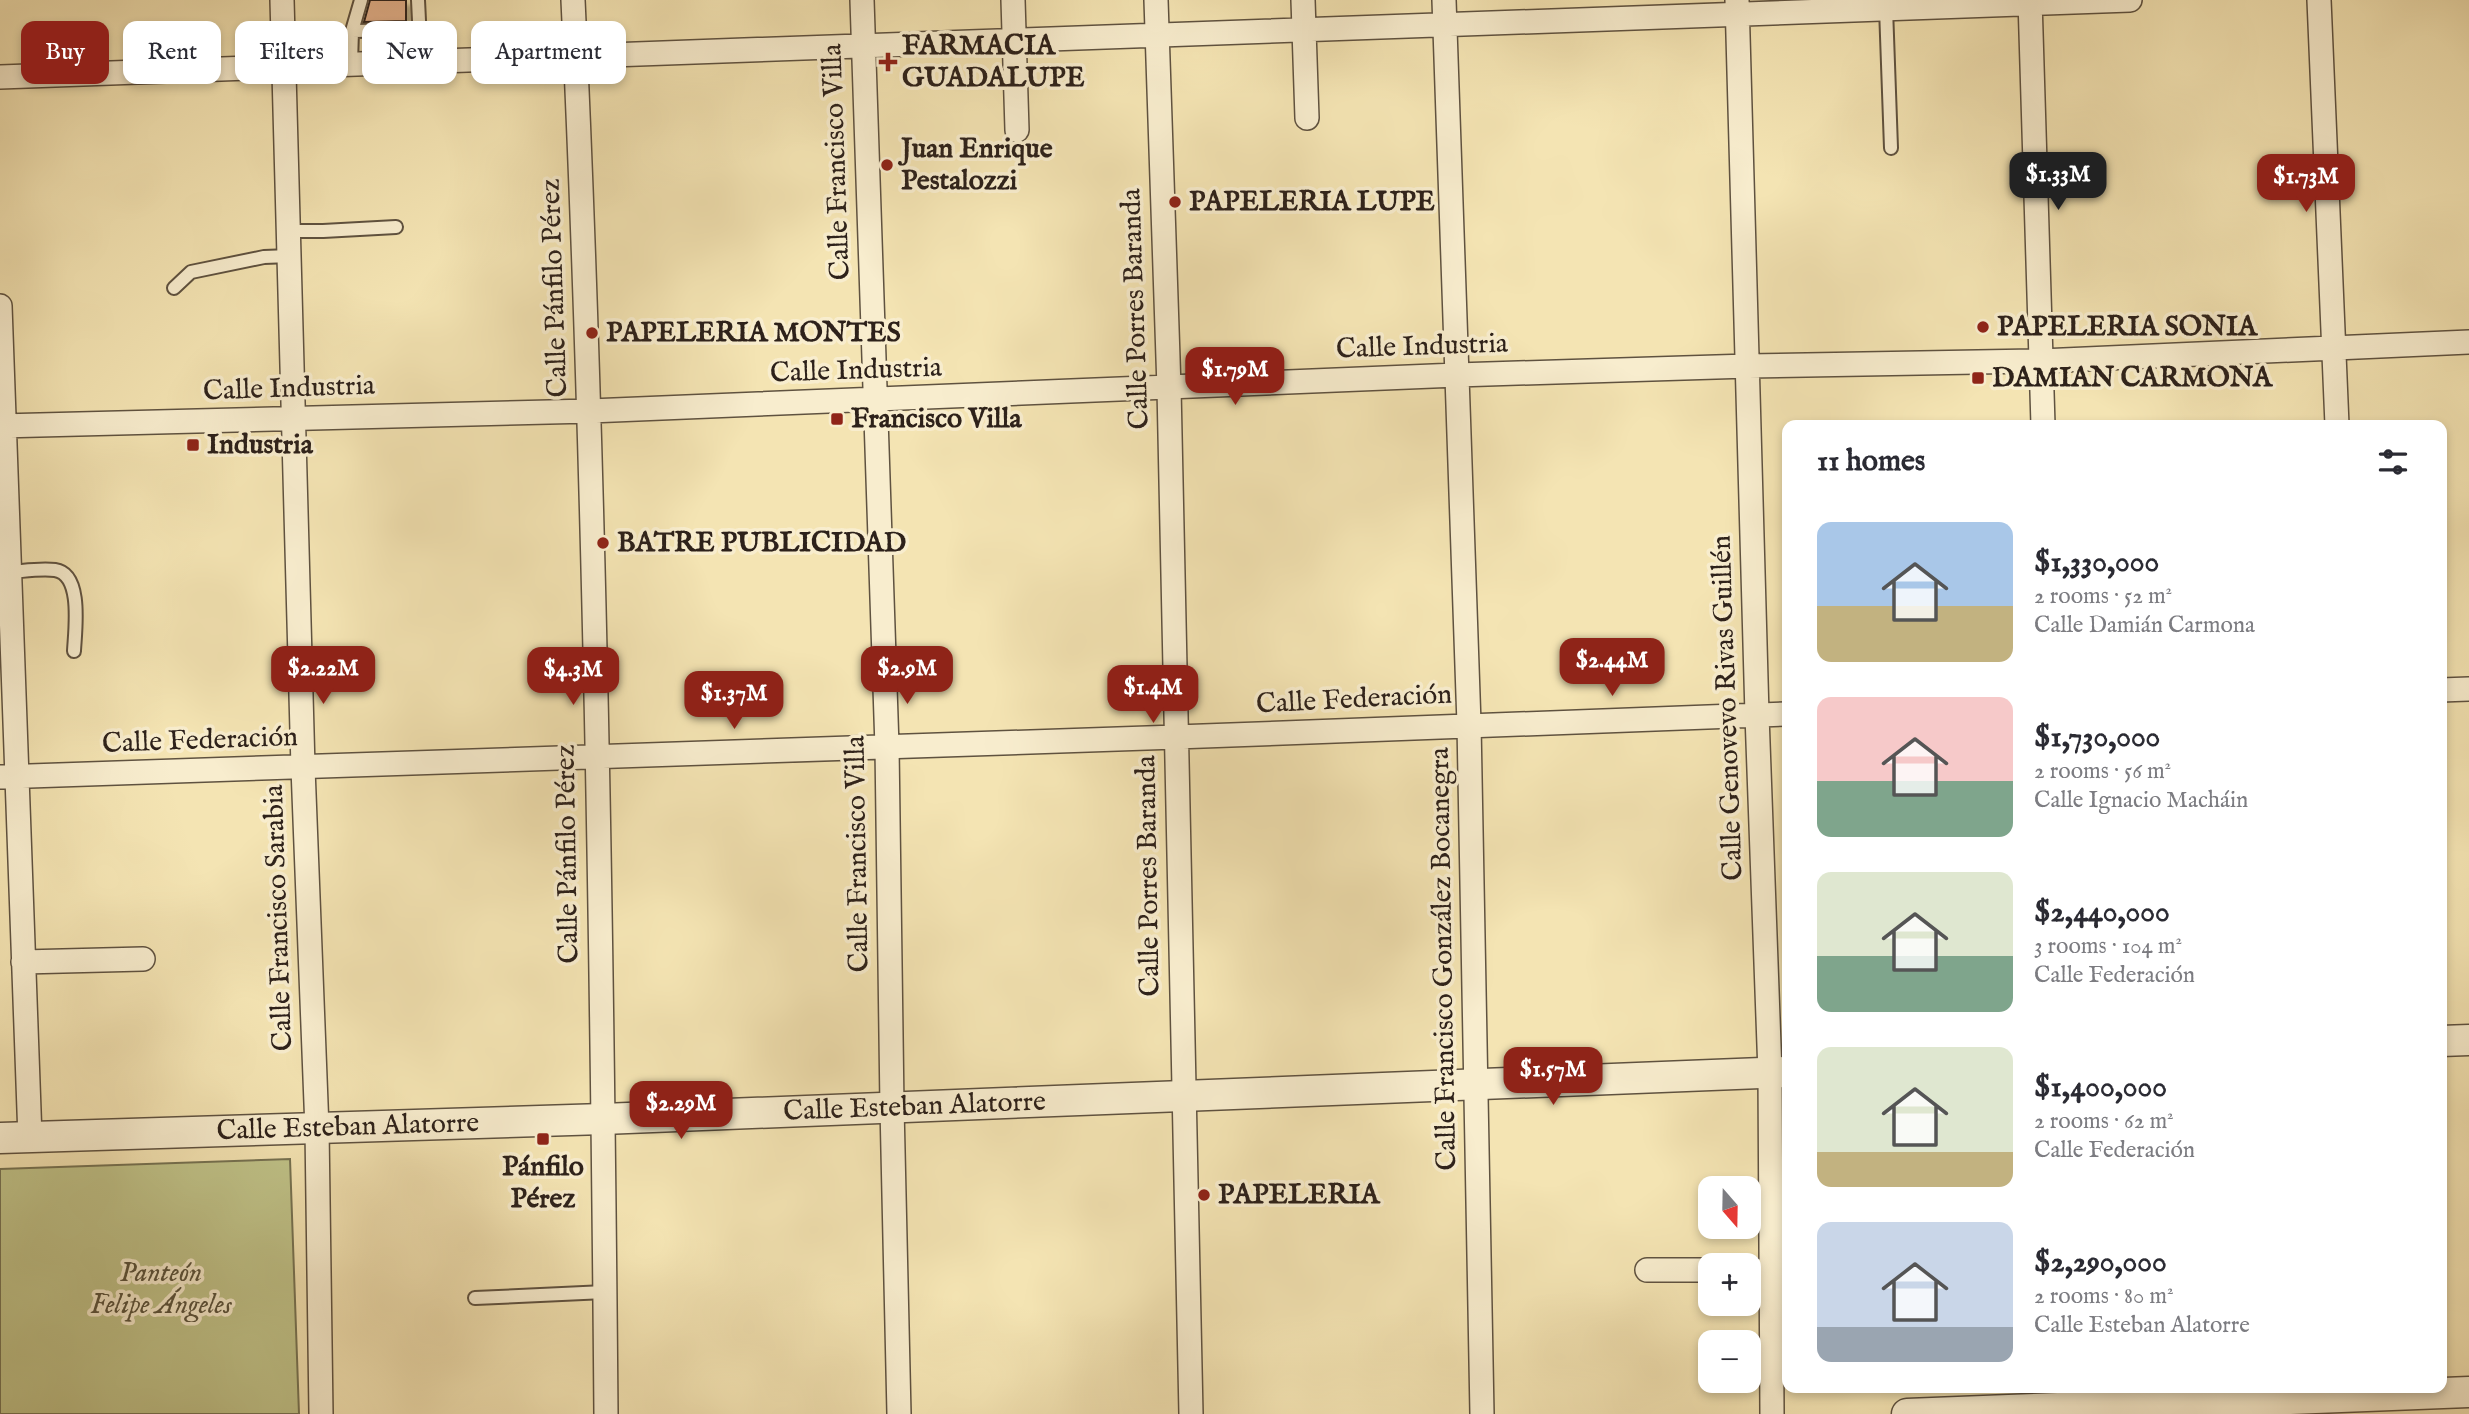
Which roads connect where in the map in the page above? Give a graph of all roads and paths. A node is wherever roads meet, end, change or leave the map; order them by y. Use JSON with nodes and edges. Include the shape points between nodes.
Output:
{"nodes":[{"id":1,"x":282,"y":0,"type":"edge"},
{"id":2,"x":361,"y":0,"type":"edge"},
{"id":3,"x":418,"y":0,"type":"edge"},
{"id":4,"x":573,"y":0,"type":"edge"},
{"id":5,"x":862,"y":0,"type":"edge"},
{"id":6,"x":1013,"y":0,"type":"edge"},
{"id":7,"x":1156,"y":0,"type":"edge"},
{"id":8,"x":1303,"y":0,"type":"edge"},
{"id":9,"x":1444,"y":0,"type":"edge"},
{"id":10,"x":2130,"y":0,"type":"edge"},
{"id":11,"x":2319,"y":0,"type":"edge"},
{"id":12,"x":2030,"y":2,"type":"edge"},
{"id":13,"x":1737,"y":7,"type":"edge"},
{"id":14,"x":1886,"y":8,"type":"junction"},
{"id":15,"x":1590,"y":10,"type":"edge"},
{"id":16,"x":283,"y":21,"type":"edge"},
{"id":17,"x":419,"y":21,"type":"edge"},
{"id":18,"x":574,"y":21,"type":"edge"},
{"id":19,"x":1445,"y":25,"type":"junction"},
{"id":20,"x":352,"y":30,"type":"junction"},
{"id":21,"x":362,"y":30,"type":"edge"},
{"id":22,"x":1304,"y":30,"type":"junction"},
{"id":23,"x":1157,"y":35,"type":"junction"},
{"id":24,"x":1014,"y":40,"type":"junction"},
{"id":25,"x":863,"y":46,"type":"junction"},
{"id":26,"x":626,"y":54,"type":"edge"},
{"id":27,"x":348,"y":63,"type":"edge"},
{"id":28,"x":351,"y":63,"type":"junction"},
{"id":29,"x":362,"y":63,"type":"edge"},
{"id":30,"x":235,"y":69,"type":"edge"},
{"id":31,"x":0,"y":77,"type":"edge"},
{"id":32,"x":285,"y":84,"type":"edge"},
{"id":33,"x":577,"y":84,"type":"edge"},
{"id":34,"x":1307,"y":117,"type":"dead end"},
{"id":35,"x":1017,"y":130,"type":"dead end"},
{"id":36,"x":1891,"y":148,"type":"dead end"},
{"id":37,"x":396,"y":227,"type":"dead end"},
{"id":38,"x":289,"y":231,"type":"junction"},
{"id":39,"x":290,"y":256,"type":"junction"},
{"id":40,"x":174,"y":288,"type":"dead end"},
{"id":41,"x":0,"y":306,"type":"edge"},
{"id":42,"x":2469,"y":342,"type":"edge"},
{"id":43,"x":2334,"y":347,"type":"junction"},
{"id":44,"x":2041,"y":361,"type":"junction"},
{"id":45,"x":1748,"y":366,"type":"junction"},
{"id":46,"x":1457,"y":375,"type":"junction"},
{"id":47,"x":1169,"y":388,"type":"junction"},
{"id":48,"x":874,"y":400,"type":"junction"},
{"id":49,"x":590,"y":411,"type":"junction"},
{"id":50,"x":295,"y":418,"type":"junction"},
{"id":51,"x":2043,"y":420,"type":"edge"},
{"id":52,"x":2337,"y":420,"type":"edge"},
{"id":53,"x":2,"y":426,"type":"edge"},
{"id":54,"x":6,"y":558,"type":"edge"},
{"id":55,"x":74,"y":651,"type":"dead end"},
{"id":56,"x":1782,"y":714,"type":"edge"},
{"id":57,"x":1756,"y":715,"type":"junction"},
{"id":58,"x":1469,"y":724,"type":"junction"},
{"id":59,"x":1175,"y":737,"type":"junction"},
{"id":60,"x":887,"y":747,"type":"junction"},
{"id":61,"x":596,"y":758,"type":"junction"},
{"id":62,"x":303,"y":768,"type":"junction"},
{"id":63,"x":8,"y":777,"type":"edge"},
{"id":64,"x":143,"y":959,"type":"dead end"},
{"id":65,"x":23,"y":962,"type":"junction"},
{"id":66,"x":2469,"y":1040,"type":"edge"},
{"id":67,"x":2447,"y":1041,"type":"edge"},
{"id":68,"x":1778,"y":1072,"type":"edge"},
{"id":69,"x":1476,"y":1084,"type":"junction"},
{"id":70,"x":1184,"y":1095,"type":"junction"},
{"id":71,"x":892,"y":1107,"type":"junction"},
{"id":72,"x":603,"y":1119,"type":"junction"},
{"id":73,"x":317,"y":1129,"type":"junction"},
{"id":74,"x":0,"y":1138,"type":"edge"},
{"id":75,"x":30,"y":1138,"type":"junction"},
{"id":76,"x":1647,"y":1270,"type":"dead end"},
{"id":77,"x":1698,"y":1270,"type":"edge"},
{"id":78,"x":1761,"y":1271,"type":"edge"},
{"id":79,"x":1771,"y":1271,"type":"junction"},
{"id":80,"x":605,"y":1292,"type":"junction"},
{"id":81,"x":475,"y":1298,"type":"dead end"},
{"id":82,"x":2469,"y":1392,"type":"edge"},
{"id":83,"x":2190,"y":1395,"type":"edge"},
{"id":84,"x":2368,"y":1399,"type":"edge"},
{"id":85,"x":2073,"y":1403,"type":"edge"},
{"id":86,"x":321,"y":1414,"type":"edge"},
{"id":87,"x":606,"y":1414,"type":"edge"},
{"id":88,"x":899,"y":1414,"type":"edge"},
{"id":89,"x":1191,"y":1414,"type":"edge"},
{"id":90,"x":1482,"y":1414,"type":"edge"},
{"id":91,"x":1772,"y":1414,"type":"edge"},
{"id":92,"x":1907,"y":1414,"type":"edge"}],
"edges":[{"from":1,"to":16,"type":"street","name":"Calle Francisco Sarabia"},
{"from":2,"to":20,"type":"lane"},
{"from":3,"to":17,"type":"lane"},
{"from":4,"to":18,"type":"street","name":"Calle Pánfilo Pérez"},
{"from":5,"to":25,"type":"street","name":"Calle Francisco Villa"},
{"from":6,"to":24,"type":"street"},
{"from":7,"to":23,"type":"street","name":"Calle Porres Baranda"},
{"from":8,"to":22,"type":"street"},
{"from":9,"to":19,"type":"street","name":"Calle Francisco González Bocanegra"},
{"from":10,"to":12,"type":"street"},
{"from":11,"to":43,"type":"street"},
{"from":12,"to":14,"type":"street"},
{"from":12,"to":44,"type":"street"},
{"from":13,"to":14,"type":"street"},
{"from":13,"to":15,"type":"street"},
{"from":13,"to":45,"type":"street","name":"Calle Genovevo Rivas Guillén"},
{"from":14,"to":36,"type":"lane"},
{"from":15,"to":19,"type":"street"},
{"from":19,"to":22,"type":"street"},
{"from":19,"to":46,"type":"street","name":"Calle Francisco González Bocanegra"},
{"from":20,"to":21,"type":"lane"},
{"from":20,"to":28,"type":"lane"},
{"from":22,"to":23,"type":"street"},
{"from":22,"to":34,"type":"street"},
{"from":23,"to":24,"type":"street"},
{"from":23,"to":47,"type":"street","name":"Calle Porres Baranda"},
{"from":24,"to":25,"type":"street"},
{"from":24,"to":35,"type":"street"},
{"from":25,"to":26,"type":"street"},
{"from":25,"to":48,"type":"street","name":"Calle Francisco Villa"},
{"from":27,"to":28,"type":"street"},
{"from":28,"to":29,"type":"street"},
{"from":30,"to":31,"type":"street"},
{"from":32,"to":38,"type":"street","name":"Calle Francisco Sarabia"},
{"from":33,"to":49,"type":"street","name":"Calle Pánfilo Pérez"},
{"from":37,"to":38,"type":"lane"},
{"from":38,"to":39,"type":"street","name":"Calle Francisco Sarabia"},
{"from":39,"to":40,"type":"lane","via":[[191,272]]},
{"from":39,"to":50,"type":"street","name":"Calle Francisco Sarabia"},
{"from":41,"to":53,"type":"street"},
{"from":42,"to":43,"type":"street","name":"Calle Industria"},
{"from":43,"to":44,"type":"street","name":"Calle Industria"},
{"from":43,"to":52,"type":"street"},
{"from":44,"to":45,"type":"street","name":"Calle Industria"},
{"from":44,"to":51,"type":"street"},
{"from":45,"to":46,"type":"street","name":"Calle Industria"},
{"from":45,"to":57,"type":"street","name":"Calle Genovevo Rivas Guillén"},
{"from":46,"to":47,"type":"street","name":"Calle Industria"},
{"from":46,"to":58,"type":"street","name":"Calle Francisco González Bocanegra"},
{"from":47,"to":48,"type":"street","name":"Calle Industria"},
{"from":47,"to":59,"type":"street","name":"Calle Porres Baranda"},
{"from":48,"to":49,"type":"street","name":"Calle Industria"},
{"from":48,"to":60,"type":"street","name":"Calle Francisco Villa"},
{"from":49,"to":50,"type":"street","name":"Calle Industria"},
{"from":49,"to":61,"type":"street","name":"Calle Pánfilo Pérez"},
{"from":50,"to":53,"type":"street","name":"Calle Industria"},
{"from":50,"to":62,"type":"street","name":"Calle Francisco Sarabia"},
{"from":53,"to":54,"type":"street"},
{"from":54,"to":55,"type":"lane","via":[[65,574],[75,592]]},
{"from":54,"to":63,"type":"street"},
{"from":56,"to":57,"type":"street","name":"Calle Federación"},
{"from":57,"to":58,"type":"street","name":"Calle Federación"},
{"from":57,"to":68,"type":"street","name":"Calle Genovevo Rivas Guillén"},
{"from":58,"to":59,"type":"street","name":"Calle Federación"},
{"from":58,"to":69,"type":"street","name":"Calle Francisco González Bocanegra"},
{"from":59,"to":60,"type":"street","name":"Calle Federación"},
{"from":59,"to":70,"type":"street","name":"Calle Porres Baranda"},
{"from":60,"to":61,"type":"street","name":"Calle Federación"},
{"from":60,"to":71,"type":"street","name":"Calle Francisco Villa"},
{"from":61,"to":62,"type":"street","name":"Calle Federación"},
{"from":61,"to":72,"type":"street","name":"Calle Pánfilo Pérez"},
{"from":62,"to":63,"type":"street","name":"Calle Federación"},
{"from":62,"to":73,"type":"street","name":"Calle Francisco Sarabia"},
{"from":63,"to":65,"type":"street"},
{"from":64,"to":65,"type":"street"},
{"from":65,"to":75,"type":"street"},
{"from":66,"to":67,"type":"street"},
{"from":68,"to":69,"type":"street","name":"Calle Esteban Alatorre"},
{"from":68,"to":79,"type":"street","name":"Calle Genovevo Rivas Guillén"},
{"from":69,"to":70,"type":"street","name":"Calle Esteban Alatorre"},
{"from":69,"to":90,"type":"street","name":"Calle Francisco González Bocanegra"},
{"from":70,"to":71,"type":"street","name":"Calle Esteban Alatorre"},
{"from":70,"to":89,"type":"street","name":"Calle Porres Baranda"},
{"from":71,"to":72,"type":"street","name":"Calle Esteban Alatorre"},
{"from":71,"to":88,"type":"street","name":"Calle Francisco Villa"},
{"from":72,"to":73,"type":"street","name":"Calle Esteban Alatorre"},
{"from":72,"to":80,"type":"street","name":"Calle Pánfilo Pérez"},
{"from":73,"to":75,"type":"street","name":"Calle Esteban Alatorre"},
{"from":73,"to":86,"type":"street","name":"Calle Francisco Sarabia"},
{"from":74,"to":75,"type":"street","name":"Calle Esteban Alatorre"},
{"from":76,"to":77,"type":"street"},
{"from":78,"to":79,"type":"street"},
{"from":79,"to":91,"type":"street","name":"Calle Genovevo Rivas Guillén"},
{"from":80,"to":81,"type":"lane"},
{"from":80,"to":87,"type":"street","name":"Calle Pánfilo Pérez"},
{"from":82,"to":84,"type":"street"},
{"from":83,"to":84,"type":"street"},
{"from":83,"to":85,"type":"street"},
{"from":85,"to":92,"type":"street"}]}
